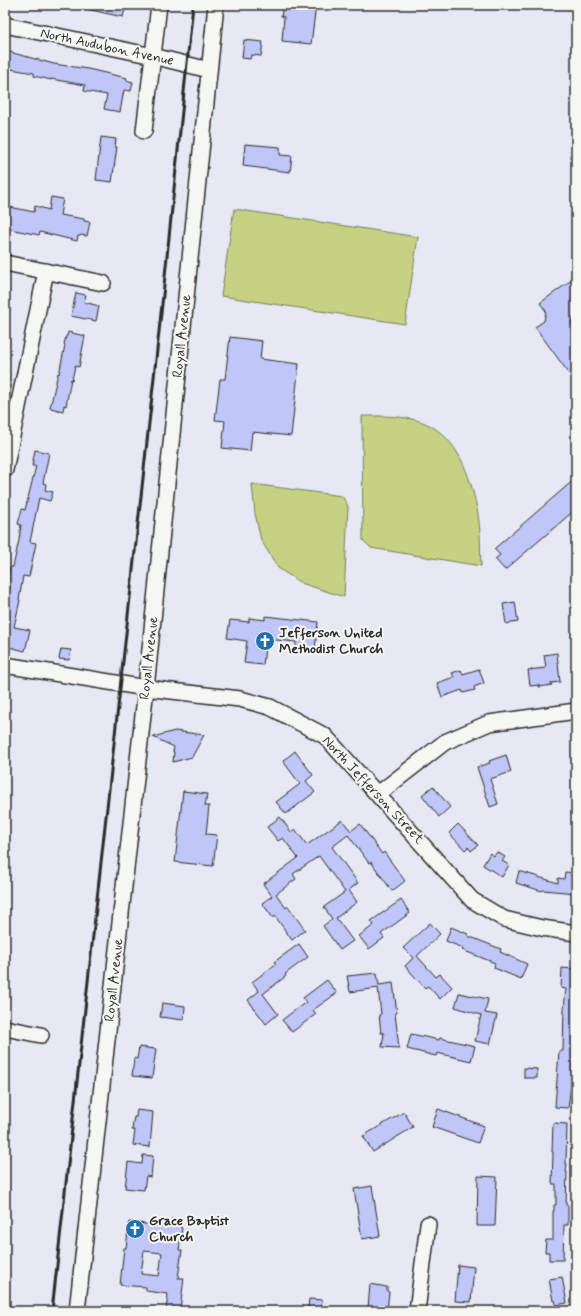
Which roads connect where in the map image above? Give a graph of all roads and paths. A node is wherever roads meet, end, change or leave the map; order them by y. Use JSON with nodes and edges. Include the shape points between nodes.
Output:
{"nodes":[{"id":1,"x":159,"y":5,"type":"edge"},
{"id":2,"x":216,"y":5,"type":"edge"},
{"id":3,"x":5,"y":25,"type":"edge"},
{"id":4,"x":153,"y":56,"type":"junction"},
{"id":5,"x":209,"y":70,"type":"junction"},
{"id":6,"x":144,"y":130,"type":"dead end"},
{"id":7,"x":5,"y":263,"type":"edge"},
{"id":8,"x":46,"y":271,"type":"junction"},
{"id":9,"x":103,"y":283,"type":"dead end"},
{"id":10,"x":10,"y":426,"type":"edge"},
{"id":11,"x":5,"y":470,"type":"edge"},
{"id":12,"x":5,"y":665,"type":"edge"},
{"id":13,"x":146,"y":688,"type":"junction"},
{"id":14,"x":576,"y":711,"type":"edge"},
{"id":15,"x":378,"y":794,"type":"junction"},
{"id":16,"x":576,"y":933,"type":"edge"},
{"id":17,"x":5,"y":1028,"type":"edge"},
{"id":18,"x":41,"y":1035,"type":"dead end"},
{"id":19,"x":428,"y":1224,"type":"dead end"},
{"id":20,"x":76,"y":1311,"type":"edge"},
{"id":21,"x":417,"y":1311,"type":"edge"}],
"edges":[{"from":1,"to":4,"type":"street"},
{"from":2,"to":5,"type":"street","name":"Royall Avenue"},
{"from":3,"to":4,"type":"street","name":"North Audubon Avenue"},
{"from":4,"to":5,"type":"street","name":"North Audubon Avenue"},
{"from":4,"to":6,"type":"street"},
{"from":5,"to":13,"type":"street","name":"Royall Avenue"},
{"from":7,"to":8,"type":"street"},
{"from":8,"to":9,"type":"street"},
{"from":8,"to":10,"type":"street"},
{"from":10,"to":11,"type":"street"},
{"from":12,"to":13,"type":"street","name":"North Jefferson Street"},
{"from":13,"to":15,"type":"street","name":"North Jefferson Street","via":[[240,698],[270,707],[325,736]]},
{"from":13,"to":20,"type":"street","name":"Royall Avenue"},
{"from":14,"to":15,"type":"street","via":[[489,723],[445,742]]},
{"from":15,"to":16,"type":"street","name":"North Jefferson Street","via":[[472,900],[504,919]]},
{"from":17,"to":18,"type":"street"},
{"from":19,"to":21,"type":"street"}]}
